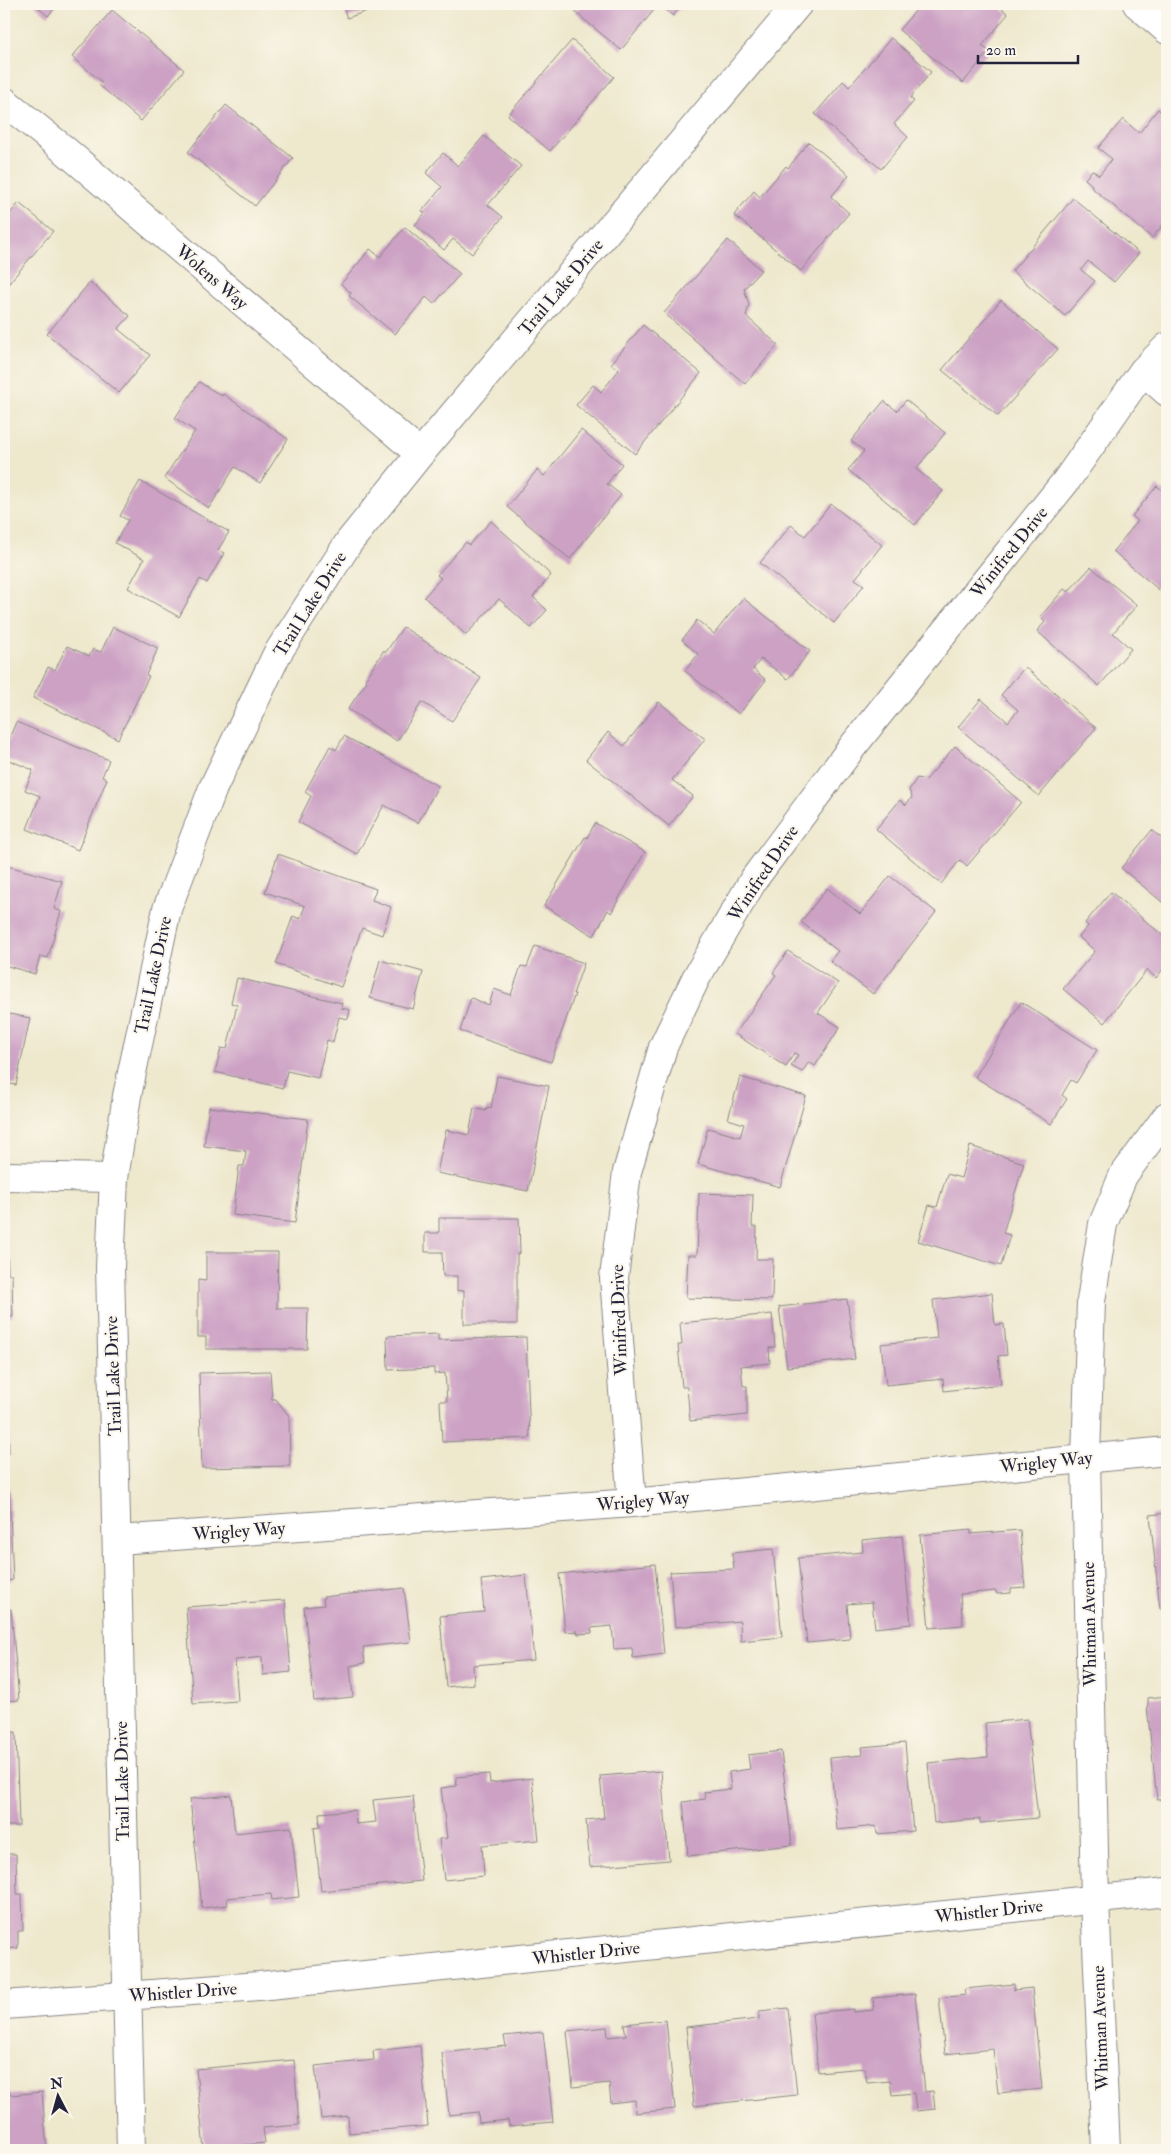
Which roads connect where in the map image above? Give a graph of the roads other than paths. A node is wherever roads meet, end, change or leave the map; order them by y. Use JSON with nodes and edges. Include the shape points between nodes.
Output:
{"nodes":[{"id":1,"x":798,"y":4,"type":"edge"},
{"id":2,"x":1137,"y":4,"type":"edge"},
{"id":3,"x":1167,"y":30,"type":"edge"},
{"id":4,"x":4,"y":101,"type":"edge"},
{"id":5,"x":1167,"y":347,"type":"edge"},
{"id":6,"x":1143,"y":371,"type":"junction"},
{"id":7,"x":1167,"y":392,"type":"edge"},
{"id":8,"x":420,"y":454,"type":"junction"},
{"id":9,"x":1167,"y":1116,"type":"edge"},
{"id":10,"x":4,"y":1176,"type":"edge"},
{"id":11,"x":114,"y":1178,"type":"junction"},
{"id":12,"x":1167,"y":1451,"type":"edge"},
{"id":13,"x":1086,"y":1458,"type":"junction"},
{"id":14,"x":632,"y":1503,"type":"junction"},
{"id":15,"x":118,"y":1540,"type":"junction"},
{"id":16,"x":1167,"y":1892,"type":"edge"},
{"id":17,"x":1095,"y":1900,"type":"junction"},
{"id":18,"x":126,"y":1996,"type":"junction"},
{"id":19,"x":4,"y":2005,"type":"edge"},
{"id":20,"x":131,"y":2150,"type":"edge"},
{"id":21,"x":1106,"y":2150,"type":"edge"}],
"edges":[{"from":1,"to":8,"type":"street","name":"Trail Lake Drive"},
{"from":2,"to":3,"type":"street"},
{"from":4,"to":8,"type":"street","name":"Wolens Way"},
{"from":5,"to":6,"type":"street","name":"Winifred Drive"},
{"from":6,"to":7,"type":"street"},
{"from":6,"to":14,"type":"street","name":"Winifred Drive","via":[[1066,480],[853,746],[754,879],[696,978],[663,1047],[627,1172],[614,1278]]},
{"from":8,"to":11,"type":"street","name":"Trail Lake Drive","via":[[349,542],[278,654],[213,788],[167,909],[127,1096]]},
{"from":9,"to":13,"type":"street","name":"Whitman Avenue","via":[[1122,1176],[1103,1224],[1091,1301]]},
{"from":10,"to":11,"type":"street"},
{"from":11,"to":15,"type":"street","name":"Trail Lake Drive","via":[[110,1267]]},
{"from":12,"to":13,"type":"street","name":"Wrigley Way"},
{"from":13,"to":14,"type":"street","name":"Wrigley Way"},
{"from":13,"to":17,"type":"street","name":"Whitman Avenue"},
{"from":14,"to":15,"type":"street","name":"Wrigley Way"},
{"from":15,"to":18,"type":"street","name":"Trail Lake Drive"},
{"from":16,"to":17,"type":"street","name":"Whistler Drive"},
{"from":17,"to":18,"type":"street","name":"Whistler Drive","via":[[259,1986]]},
{"from":17,"to":21,"type":"street","name":"Whitman Avenue"},
{"from":18,"to":19,"type":"street","name":"Whistler Drive"},
{"from":18,"to":20,"type":"street","name":"Trail Lake Drive"}]}
